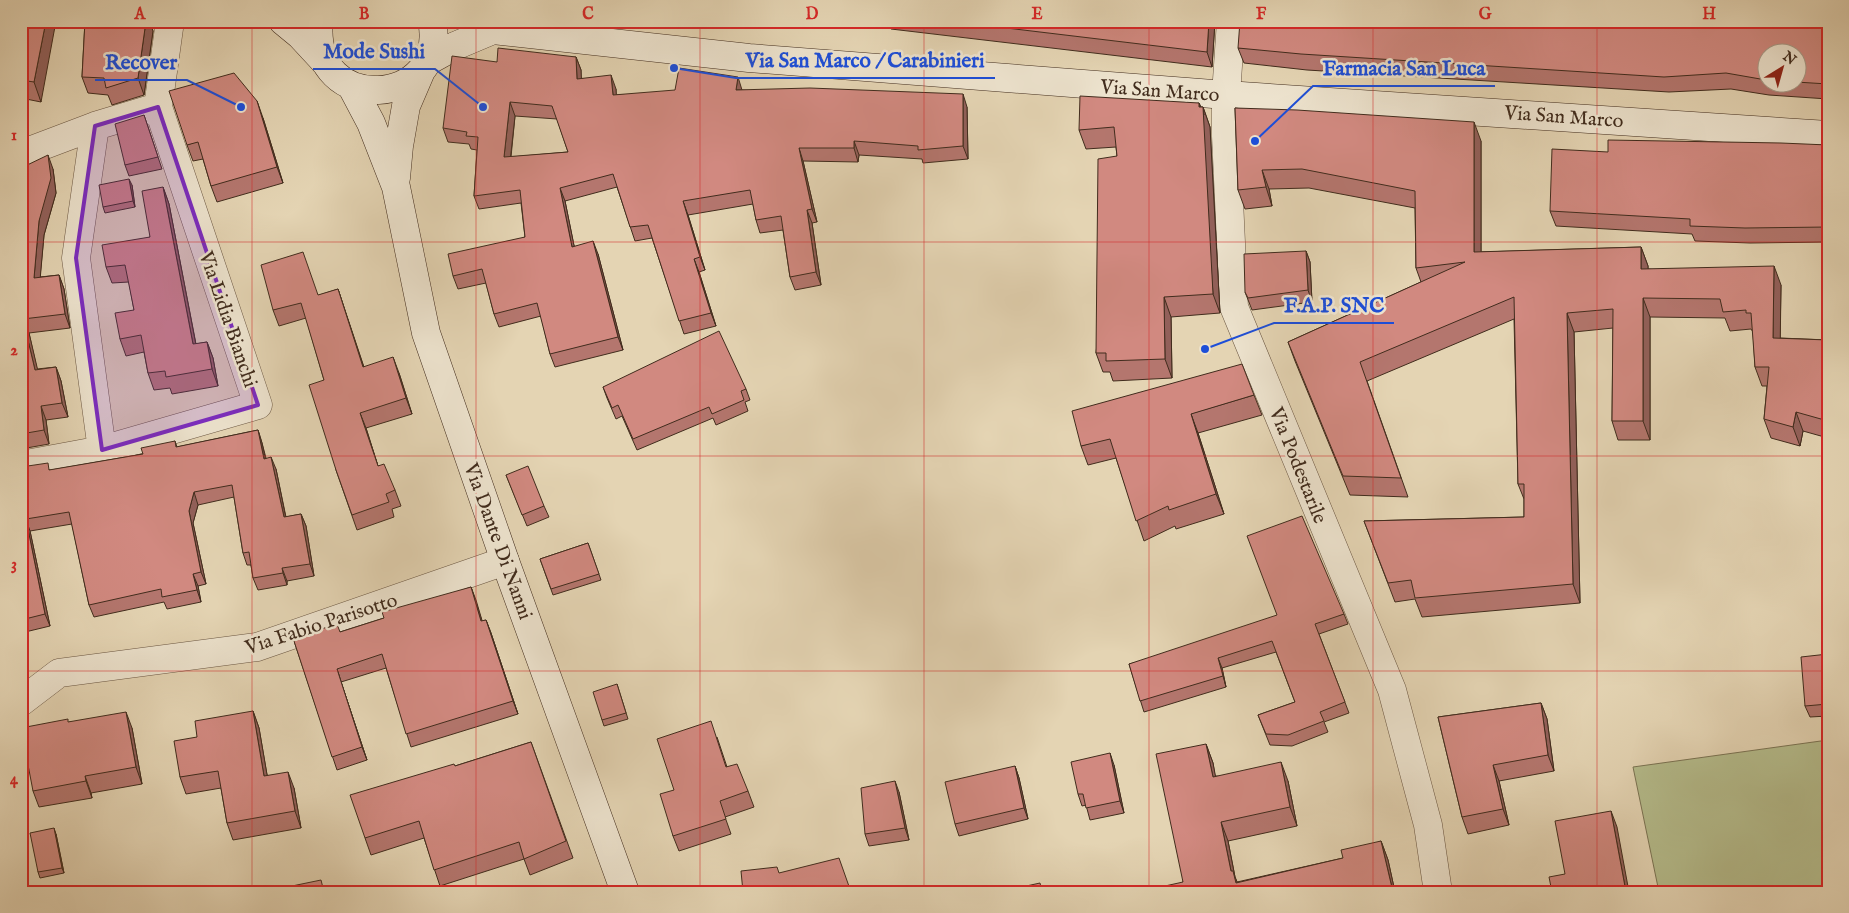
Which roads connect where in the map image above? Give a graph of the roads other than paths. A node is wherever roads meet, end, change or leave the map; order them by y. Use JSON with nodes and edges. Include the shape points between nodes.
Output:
{"nodes":[{"id":1,"x":170,"y":21,"type":"edge"},
{"id":2,"x":283,"y":21,"type":"edge"},
{"id":3,"x":319,"y":21,"type":"edge"},
{"id":4,"x":432,"y":21,"type":"edge"},
{"id":5,"x":1231,"y":21,"type":"edge"},
{"id":6,"x":482,"y":26,"type":"edge"},
{"id":7,"x":326,"y":63,"type":"junction"},
{"id":8,"x":423,"y":67,"type":"junction"},
{"id":9,"x":352,"y":86,"type":"junction"},
{"id":10,"x":1226,"y":95,"type":"junction"},
{"id":11,"x":158,"y":107,"type":"junction"},
{"id":12,"x":95,"y":126,"type":"junction"},
{"id":13,"x":1828,"y":135,"type":"edge"},
{"id":14,"x":21,"y":154,"type":"edge"},
{"id":15,"x":396,"y":187,"type":"junction"},
{"id":16,"x":102,"y":450,"type":"junction"},
{"id":17,"x":21,"y":465,"type":"edge"},
{"id":18,"x":506,"y":561,"type":"junction"},
{"id":19,"x":21,"y":702,"type":"edge"},
{"id":20,"x":625,"y":890,"type":"edge"},
{"id":21,"x":1438,"y":892,"type":"edge"}],
"edges":[{"from":1,"to":11,"type":"street","name":"Via Lidia Bianchi"},
{"from":2,"to":7,"type":"street"},
{"from":3,"to":7,"type":"street","via":[[320,49]]},
{"from":4,"to":8,"type":"street","name":"Via Dante Di Nanni","via":[[432,47]]},
{"from":5,"to":10,"type":"street","name":"Via Podestarile"},
{"from":6,"to":8,"type":"street","name":"Via San Marco"},
{"from":6,"to":10,"type":"street","name":"Via San Marco","via":[[749,58]]},
{"from":7,"to":9,"type":"street","via":[[341,81]]},
{"from":8,"to":9,"type":"street","name":"Via San Marco","via":[[396,88],[366,91]]},
{"from":8,"to":15,"type":"street","name":"Via Dante Di Nanni","via":[[406,106]]},
{"from":9,"to":15,"type":"street","name":"Via Dante Di Nanni","via":[[371,123]]},
{"from":10,"to":13,"type":"street","name":"Via San Marco"},
{"from":10,"to":21,"type":"street","name":"Via Podestarile","via":[[1234,307],[1392,690],[1428,825]]},
{"from":11,"to":12,"type":"street"},
{"from":11,"to":16,"type":"street","name":"Via Lidia Bianchi","via":[[258,405]]},
{"from":12,"to":14,"type":"street"},
{"from":12,"to":16,"type":"street","via":[[76,258]]},
{"from":15,"to":18,"type":"street","name":"Via Dante Di Nanni","via":[[426,333]]},
{"from":16,"to":17,"type":"street","name":"Via Lidia Bianchi"},
{"from":18,"to":19,"type":"street","name":"Via Fabio Parisotto","via":[[257,647],[59,673]]},
{"from":18,"to":20,"type":"street","name":"Via Dante Di Nanni"}]}
